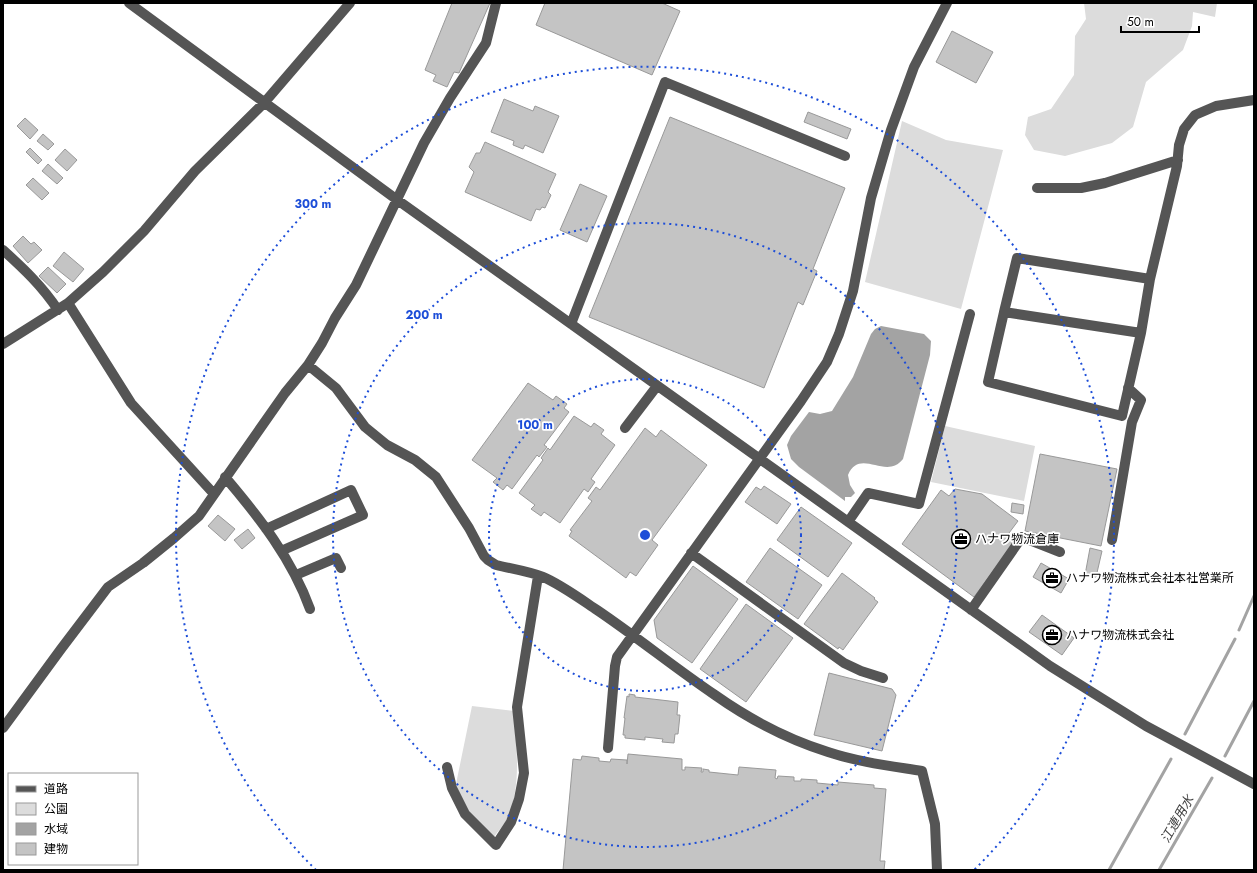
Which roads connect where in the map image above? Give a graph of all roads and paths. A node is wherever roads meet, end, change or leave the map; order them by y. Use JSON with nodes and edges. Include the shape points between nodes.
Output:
{"nodes":[{"id":1,"x":129,"y":3,"type":"edge"},
{"id":2,"x":350,"y":3,"type":"edge"},
{"id":3,"x":496,"y":3,"type":"edge"},
{"id":4,"x":947,"y":3,"type":"edge"},
{"id":5,"x":1254,"y":100,"type":"edge"},
{"id":6,"x":264,"y":103,"type":"junction"},
{"id":7,"x":845,"y":156,"type":"dead end"},
{"id":8,"x":1178,"y":160,"type":"junction"},
{"id":9,"x":1037,"y":188,"type":"dead end"},
{"id":10,"x":396,"y":199,"type":"junction"},
{"id":11,"x":3,"y":250,"type":"edge"},
{"id":12,"x":1150,"y":279,"type":"junction"},
{"id":13,"x":68,"y":303,"type":"junction"},
{"id":14,"x":58,"y":310,"type":"junction"},
{"id":15,"x":1004,"y":312,"type":"junction"},
{"id":16,"x":970,"y":314,"type":"dead end"},
{"id":17,"x":571,"y":324,"type":"junction"},
{"id":18,"x":1141,"y":333,"type":"junction"},
{"id":19,"x":3,"y":344,"type":"edge"},
{"id":20,"x":308,"y":365,"type":"junction"},
{"id":21,"x":657,"y":386,"type":"junction"},
{"id":22,"x":1128,"y":388,"type":"junction"},
{"id":23,"x":625,"y":428,"type":"dead end"},
{"id":24,"x":760,"y":459,"type":"junction"},
{"id":25,"x":226,"y":477,"type":"junction"},
{"id":26,"x":214,"y":494,"type":"junction"},
{"id":27,"x":848,"y":522,"type":"junction"},
{"id":28,"x":266,"y":529,"type":"junction"},
{"id":29,"x":1112,"y":540,"type":"dead end"},
{"id":30,"x":281,"y":551,"type":"junction"},
{"id":31,"x":1060,"y":552,"type":"dead end"},
{"id":32,"x":691,"y":553,"type":"junction"},
{"id":33,"x":341,"y":568,"type":"dead end"},
{"id":34,"x":296,"y":575,"type":"junction"},
{"id":35,"x":538,"y":576,"type":"junction"},
{"id":36,"x":310,"y":609,"type":"dead end"},
{"id":37,"x":971,"y":610,"type":"junction"},
{"id":38,"x":633,"y":634,"type":"junction"},
{"id":39,"x":883,"y":678,"type":"dead end"},
{"id":40,"x":3,"y":728,"type":"edge"},
{"id":41,"x":608,"y":748,"type":"dead end"},
{"id":42,"x":447,"y":767,"type":"dead end"},
{"id":43,"x":1254,"y":784,"type":"edge"},
{"id":44,"x":937,"y":870,"type":"edge"}],
"edges":[{"from":1,"to":6,"type":"street"},
{"from":2,"to":6,"type":"street"},
{"from":3,"to":10,"type":"street","via":[[486,43],[424,143]]},
{"from":4,"to":24,"type":"street","via":[[914,67],[891,130],[871,198],[853,290],[839,334],[827,362]]},
{"from":5,"to":8,"type":"street","via":[[1216,106],[1195,115],[1184,129]]},
{"from":6,"to":10,"type":"street"},
{"from":6,"to":13,"type":"street","via":[[196,171],[144,231]]},
{"from":7,"to":17,"type":"street","via":[[665,82]]},
{"from":8,"to":9,"type":"street","via":[[1081,188]]},
{"from":8,"to":12,"type":"street"},
{"from":10,"to":17,"type":"street"},
{"from":10,"to":20,"type":"street","via":[[356,285]]},
{"from":11,"to":14,"type":"street","via":[[27,271]]},
{"from":12,"to":15,"type":"street","via":[[1017,258]]},
{"from":12,"to":18,"type":"street"},
{"from":13,"to":14,"type":"street"},
{"from":13,"to":26,"type":"street","via":[[131,403]]},
{"from":14,"to":19,"type":"street"},
{"from":15,"to":18,"type":"street"},
{"from":15,"to":22,"type":"street","via":[[988,382],[1122,416]]},
{"from":16,"to":27,"type":"street","via":[[919,504],[868,493]]},
{"from":17,"to":21,"type":"street"},
{"from":18,"to":22,"type":"street"},
{"from":20,"to":25,"type":"street","via":[[285,393]]},
{"from":20,"to":35,"type":"street","via":[[336,388],[365,427],[387,445],[415,460],[436,477],[488,560],[496,566]]},
{"from":21,"to":23,"type":"street"},
{"from":21,"to":24,"type":"street"},
{"from":22,"to":29,"type":"street","via":[[1141,400],[1132,422]]},
{"from":24,"to":27,"type":"street"},
{"from":24,"to":32,"type":"street"},
{"from":25,"to":26,"type":"street"},
{"from":25,"to":28,"type":"street"},
{"from":26,"to":40,"type":"street","via":[[199,516],[174,538],[108,587]]},
{"from":27,"to":37,"type":"street"},
{"from":28,"to":30,"type":"street"},
{"from":28,"to":30,"type":"street","via":[[351,490],[363,515]]},
{"from":30,"to":34,"type":"street"},
{"from":31,"to":37,"type":"street","via":[[1022,537]]},
{"from":32,"to":38,"type":"street"},
{"from":32,"to":39,"type":"street","via":[[844,664]]},
{"from":33,"to":34,"type":"street","via":[[336,558]]},
{"from":34,"to":36,"type":"street"},
{"from":35,"to":38,"type":"street","via":[[583,600]]},
{"from":35,"to":42,"type":"street","via":[[517,707],[524,772],[511,822],[496,845],[465,814],[452,788]]},
{"from":37,"to":43,"type":"street","via":[[1050,666],[1133,718]]},
{"from":38,"to":41,"type":"street","via":[[617,657],[615,666]]},
{"from":38,"to":44,"type":"street","via":[[715,695],[760,723],[828,752],[922,771],[934,824]]}]}
